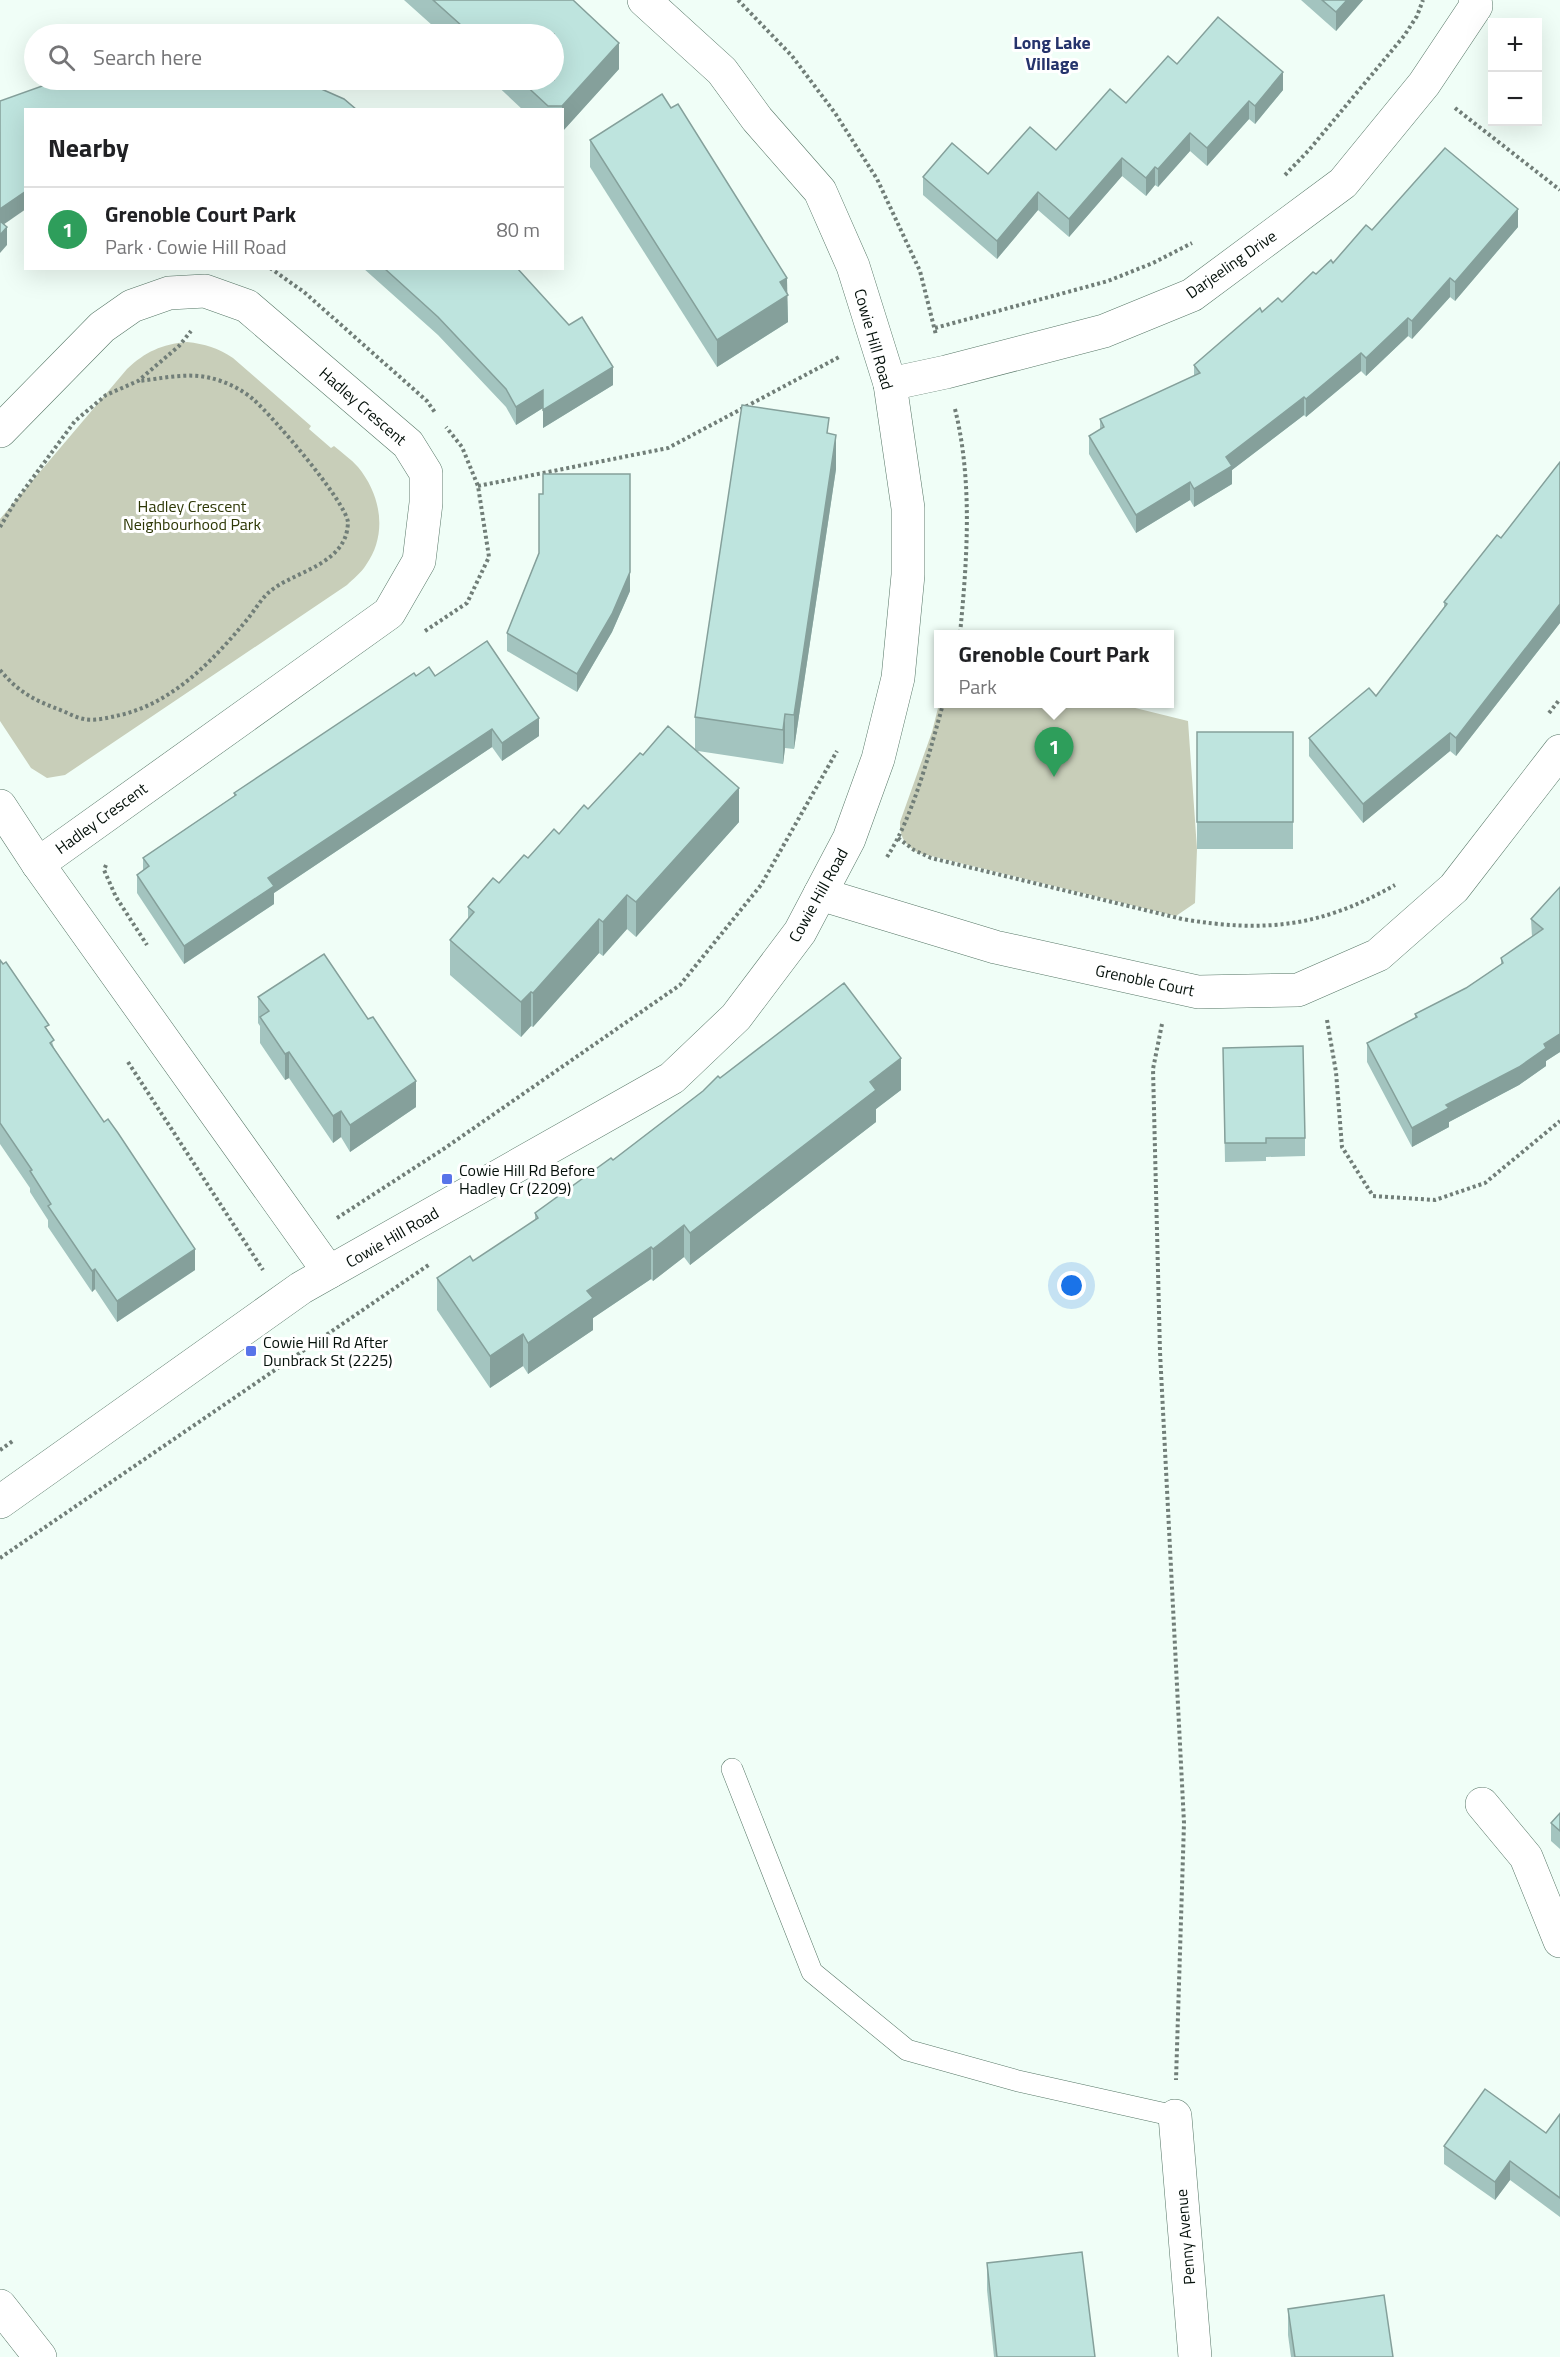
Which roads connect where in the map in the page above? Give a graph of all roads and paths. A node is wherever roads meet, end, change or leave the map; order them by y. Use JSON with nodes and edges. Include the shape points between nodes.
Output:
{"nodes":[{"id":1,"x":644,"y":0,"type":"edge"},
{"id":2,"x":738,"y":0,"type":"edge"},
{"id":3,"x":1423,"y":0,"type":"edge"},
{"id":4,"x":1475,"y":0,"type":"edge"},
{"id":5,"x":1424,"y":84,"type":"junction"},
{"id":6,"x":1280,"y":180,"type":"dead end"},
{"id":7,"x":1560,"y":190,"type":"edge"},
{"id":8,"x":1194,"y":242,"type":"dead end"},
{"id":9,"x":223,"y":297,"type":"junction"},
{"id":10,"x":934,"y":328,"type":"junction"},
{"id":11,"x":845,"y":353,"type":"dead end"},
{"id":12,"x":946,"y":372,"type":"junction"},
{"id":13,"x":138,"y":381,"type":"junction"},
{"id":14,"x":890,"y":384,"type":"junction"},
{"id":15,"x":0,"y":431,"type":"edge"},
{"id":16,"x":0,"y":527,"type":"edge"},
{"id":17,"x":960,"y":630,"type":"edge"},
{"id":18,"x":424,"y":633,"type":"dead end"},
{"id":19,"x":0,"y":670,"type":"edge"},
{"id":20,"x":1560,"y":699,"type":"edge"},
{"id":21,"x":942,"y":708,"type":"edge"},
{"id":22,"x":1546,"y":717,"type":"dead end"},
{"id":23,"x":841,"y":743,"type":"dead end"},
{"id":24,"x":1560,"y":751,"type":"edge"},
{"id":25,"x":0,"y":806,"type":"edge"},
{"id":26,"x":108,"y":861,"type":"dead end"},
{"id":27,"x":38,"y":864,"type":"junction"},
{"id":28,"x":1402,"y":881,"type":"dead end"},
{"id":29,"x":820,"y":894,"type":"junction"},
{"id":30,"x":148,"y":946,"type":"dead end"},
{"id":31,"x":1326,"y":1015,"type":"dead end"},
{"id":32,"x":1162,"y":1020,"type":"dead end"},
{"id":33,"x":125,"y":1058,"type":"dead end"},
{"id":34,"x":1560,"y":1121,"type":"edge"},
{"id":35,"x":330,"y":1222,"type":"dead end"},
{"id":36,"x":329,"y":1272,"type":"junction"},
{"id":37,"x":266,"y":1275,"type":"dead end"},
{"id":38,"x":353,"y":1314,"type":"dead end"},
{"id":39,"x":0,"y":1502,"type":"edge"},
{"id":40,"x":0,"y":1558,"type":"edge"},
{"id":41,"x":732,"y":1768,"type":"dead end"},
{"id":42,"x":1482,"y":1803,"type":"dead end"},
{"id":43,"x":1560,"y":1941,"type":"edge"},
{"id":44,"x":1175,"y":2116,"type":"junction"},
{"id":45,"x":0,"y":2306,"type":"edge"},
{"id":46,"x":40,"y":2357,"type":"edge"},
{"id":47,"x":1196,"y":2357,"type":"edge"}],
"edges":[{"from":1,"to":14,"type":"street","name":"Cowie Hill Road","via":[[722,71],[757,119],[820,191],[853,266]]},
{"from":2,"to":10,"type":"path","via":[[792,56],[877,179],[920,271]]},
{"from":3,"to":6,"type":"path","via":[[1404,36]]},
{"from":4,"to":5,"type":"street","name":"Darjeeling Drive","via":[[1476,6]]},
{"from":5,"to":7,"type":"path"},
{"from":5,"to":12,"type":"street","name":"Darjeeling Drive","via":[[1343,183],[1191,295],[1104,331]]},
{"from":8,"to":10,"type":"path","via":[[1153,264],[1108,281]]},
{"from":9,"to":13,"type":"path","via":[[179,346]]},
{"from":9,"to":15,"type":"street","name":"Hadley Crescent","via":[[205,291],[169,293],[132,306],[102,327]]},
{"from":9,"to":27,"type":"street","name":"Hadley Crescent","via":[[247,306],[408,444],[426,473],[418,561],[389,613]]},
{"from":10,"to":12,"type":"path"},
{"from":11,"to":18,"type":"path","via":[[668,448],[478,486],[489,557],[467,603]]},
{"from":12,"to":14,"type":"street","name":"Darjeeling Drive"},
{"from":12,"to":17,"type":"path","via":[[961,433],[968,544]]},
{"from":13,"to":16,"type":"path","via":[[106,395],[75,421]]},
{"from":13,"to":19,"type":"path","via":[[209,378],[252,398],[280,426],[336,499],[348,521],[346,536],[335,552],[318,565],[268,593],[246,622],[176,690],[134,712],[86,720],[34,700]]},
{"from":14,"to":29,"type":"street","name":"Cowie Hill Road","via":[[908,508],[908,576],[898,678],[875,769],[849,839]]},
{"from":20,"to":22,"type":"path"},
{"from":21,"to":28,"type":"path","via":[[898,838],[932,858],[1224,926],[1276,926],[1311,920],[1341,912]]},
{"from":23,"to":35,"type":"path","via":[[761,885],[680,985],[445,1148]]},
{"from":24,"to":29,"type":"street","name":"Grenoble Court","via":[[1454,888],[1378,955],[1298,990],[1198,992],[995,947]]},
{"from":25,"to":27,"type":"street","name":"Hadley Crescent"},
{"from":26,"to":30,"type":"path","via":[[104,870],[116,897]]},
{"from":27,"to":36,"type":"street","name":"Hadley Crescent"},
{"from":29,"to":36,"type":"street","name":"Cowie Hill Road","via":[[800,932],[736,1017],[672,1078]]},
{"from":31,"to":34,"type":"path","via":[[1336,1072],[1342,1147],[1373,1196],[1435,1200],[1485,1183]]},
{"from":32,"to":44,"type":"path","via":[[1153,1069],[1160,1352],[1184,1823]]},
{"from":33,"to":37,"type":"path"},
{"from":36,"to":39,"type":"street","name":"Cowie Hill Road"},
{"from":38,"to":40,"type":"path"},
{"from":41,"to":44,"type":"lane","via":[[812,1972],[907,2050],[1018,2081]]},
{"from":42,"to":43,"type":"street","via":[[1526,1857]]},
{"from":44,"to":47,"type":"street","name":"Penny Avenue"},
{"from":45,"to":46,"type":"street"}]}
